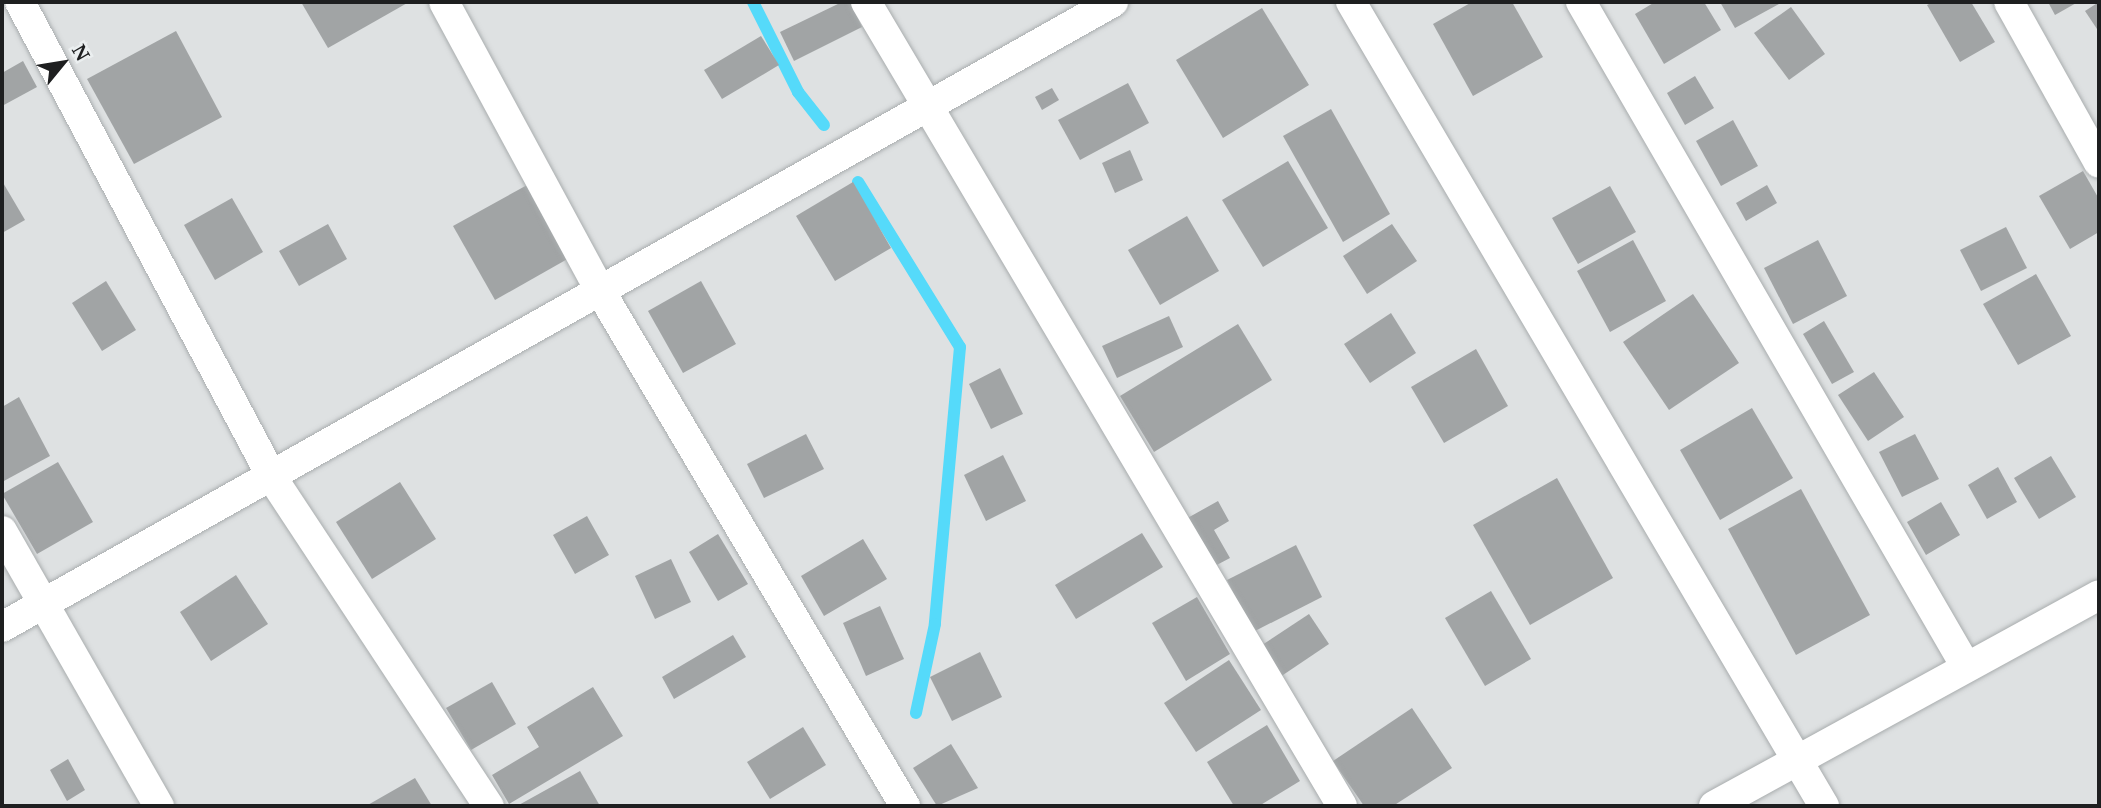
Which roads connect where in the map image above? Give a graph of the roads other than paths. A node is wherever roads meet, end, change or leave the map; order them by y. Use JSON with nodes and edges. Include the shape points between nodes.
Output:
{"nodes":[{"id":1,"x":20,"y":2,"type":"edge"},
{"id":2,"x":444,"y":2,"type":"edge"},
{"id":3,"x":866,"y":2,"type":"edge"},
{"id":4,"x":1113,"y":2,"type":"edge"},
{"id":5,"x":1351,"y":2,"type":"edge"},
{"id":6,"x":1581,"y":2,"type":"edge"},
{"id":7,"x":2009,"y":2,"type":"edge"},
{"id":8,"x":924,"y":105,"type":"junction"},
{"id":9,"x":2099,"y":163,"type":"edge"},
{"id":10,"x":602,"y":294,"type":"junction"},
{"id":11,"x":273,"y":479,"type":"junction"},
{"id":12,"x":2,"y":531,"type":"edge"},
{"id":13,"x":2099,"y":595,"type":"edge"},
{"id":14,"x":42,"y":604,"type":"junction"},
{"id":15,"x":2,"y":627,"type":"edge"},
{"id":16,"x":1965,"y":665,"type":"junction"},
{"id":17,"x":1796,"y":758,"type":"junction"},
{"id":18,"x":159,"y":806,"type":"edge"},
{"id":19,"x":489,"y":806,"type":"edge"},
{"id":20,"x":905,"y":806,"type":"edge"},
{"id":21,"x":1342,"y":806,"type":"edge"},
{"id":22,"x":1714,"y":806,"type":"edge"},
{"id":23,"x":1824,"y":806,"type":"edge"}],
"edges":[{"from":1,"to":11,"type":"street"},
{"from":2,"to":10,"type":"street"},
{"from":3,"to":8,"type":"street"},
{"from":4,"to":8,"type":"street"},
{"from":5,"to":17,"type":"street"},
{"from":6,"to":16,"type":"street"},
{"from":7,"to":9,"type":"street"},
{"from":8,"to":10,"type":"street"},
{"from":8,"to":21,"type":"street"},
{"from":10,"to":11,"type":"street"},
{"from":10,"to":20,"type":"street"},
{"from":11,"to":14,"type":"street"},
{"from":11,"to":19,"type":"street"},
{"from":12,"to":14,"type":"street"},
{"from":13,"to":16,"type":"street"},
{"from":14,"to":15,"type":"street"},
{"from":14,"to":18,"type":"street"},
{"from":16,"to":17,"type":"street"},
{"from":17,"to":22,"type":"street"},
{"from":17,"to":23,"type":"street"}]}
